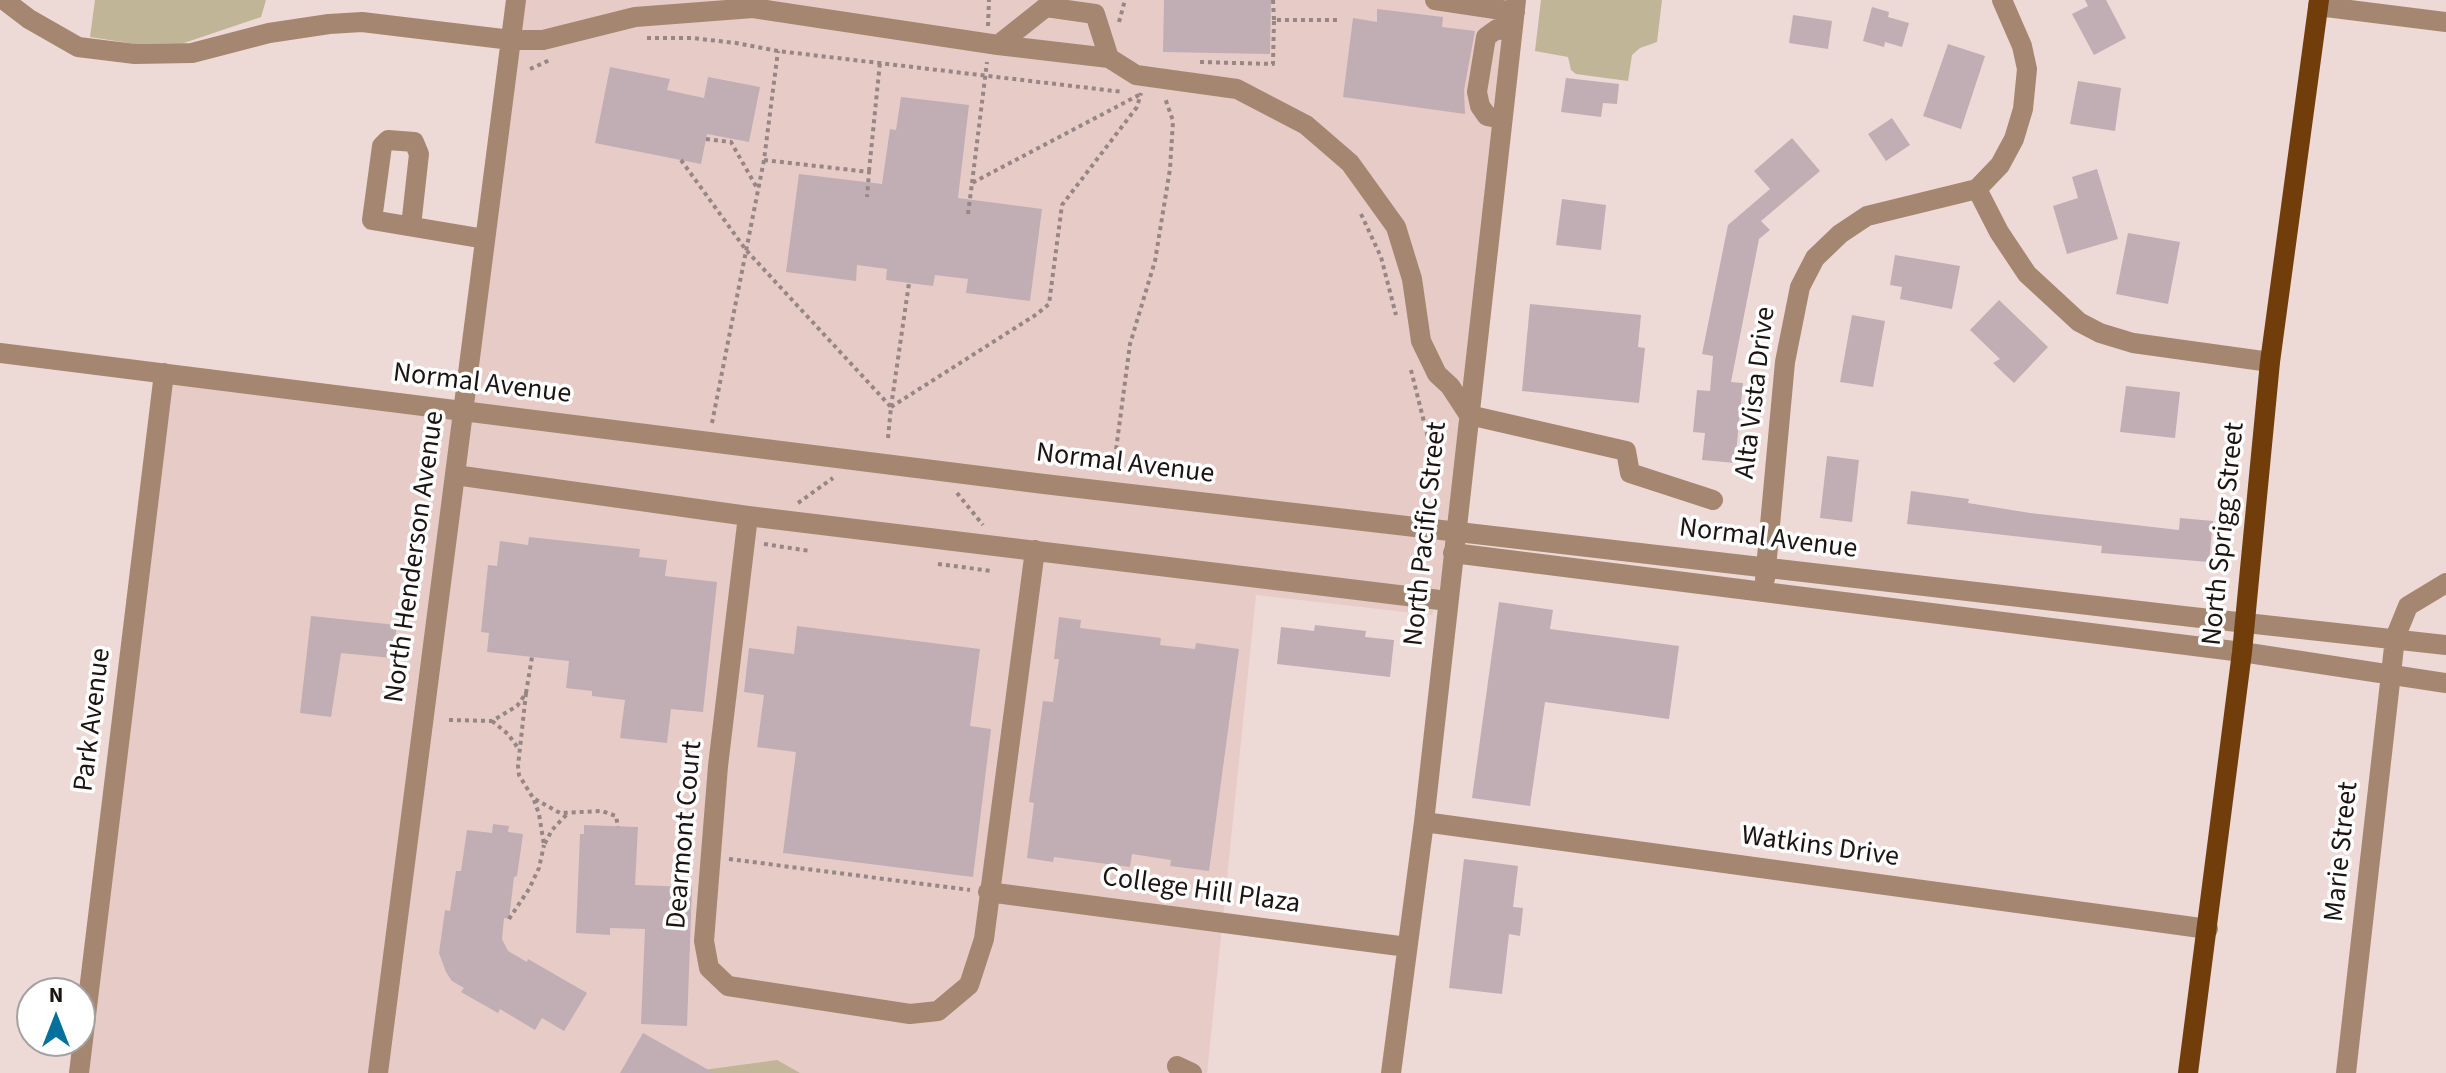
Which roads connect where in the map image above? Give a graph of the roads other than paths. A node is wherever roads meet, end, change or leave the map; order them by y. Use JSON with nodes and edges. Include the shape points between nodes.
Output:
{"nodes":[{"id":1,"x":4,"y":0,"type":"edge"},
{"id":2,"x":516,"y":0,"type":"edge"},
{"id":3,"x":1435,"y":0,"type":"edge"},
{"id":4,"x":2002,"y":0,"type":"edge"},
{"id":5,"x":2319,"y":3,"type":"edge"},
{"id":6,"x":755,"y":4,"type":"edge"},
{"id":7,"x":1514,"y":15,"type":"edge"},
{"id":8,"x":2446,"y":22,"type":"edge"},
{"id":9,"x":511,"y":40,"type":"junction"},
{"id":10,"x":992,"y":46,"type":"junction"},
{"id":11,"x":1109,"y":58,"type":"junction"},
{"id":12,"x":1977,"y":189,"type":"junction"},
{"id":13,"x":411,"y":226,"type":"dead end"},
{"id":14,"x":485,"y":239,"type":"junction"},
{"id":15,"x":0,"y":353,"type":"edge"},
{"id":16,"x":2270,"y":362,"type":"junction"},
{"id":17,"x":164,"y":373,"type":"junction"},
{"id":18,"x":463,"y":411,"type":"junction"},
{"id":19,"x":1469,"y":415,"type":"junction"},
{"id":20,"x":455,"y":475,"type":"junction"},
{"id":21,"x":1713,"y":500,"type":"dead end"},
{"id":22,"x":748,"y":516,"type":"junction"},
{"id":23,"x":1455,"y":532,"type":"junction"},
{"id":24,"x":1035,"y":550,"type":"junction"},
{"id":25,"x":1453,"y":553,"type":"junction"},
{"id":26,"x":1766,"y":568,"type":"junction"},
{"id":27,"x":2446,"y":583,"type":"edge"},
{"id":28,"x":1763,"y":591,"type":"junction"},
{"id":29,"x":1448,"y":601,"type":"junction"},
{"id":30,"x":2244,"y":623,"type":"junction"},
{"id":31,"x":2395,"y":638,"type":"junction"},
{"id":32,"x":2446,"y":645,"type":"edge"},
{"id":33,"x":2242,"y":652,"type":"junction"},
{"id":34,"x":2391,"y":676,"type":"junction"},
{"id":35,"x":2446,"y":683,"type":"edge"},
{"id":36,"x":1424,"y":822,"type":"junction"},
{"id":37,"x":988,"y":892,"type":"junction"},
{"id":38,"x":2208,"y":929,"type":"junction"},
{"id":39,"x":1407,"y":947,"type":"junction"},
{"id":40,"x":79,"y":1073,"type":"edge"},
{"id":41,"x":378,"y":1073,"type":"edge"},
{"id":42,"x":1391,"y":1073,"type":"edge"},
{"id":43,"x":2188,"y":1073,"type":"edge"},
{"id":44,"x":2346,"y":1073,"type":"edge"}],
"edges":[{"from":1,"to":9,"type":"street","via":[[78,47],[135,54],[192,53],[269,33],[362,22]]},
{"from":2,"to":9,"type":"street","name":"North Henderson Avenue"},
{"from":3,"to":7,"type":"street"},
{"from":4,"to":12,"type":"street","via":[[2022,46],[2026,91],[2014,139],[2000,165]]},
{"from":5,"to":8,"type":"street"},
{"from":5,"to":16,"type":"main road","name":"North Sprigg Street"},
{"from":6,"to":9,"type":"street","via":[[635,17],[543,40]]},
{"from":6,"to":10,"type":"street"},
{"from":7,"to":19,"type":"street","name":"North Pacific Street"},
{"from":9,"to":14,"type":"street","name":"North Henderson Avenue"},
{"from":10,"to":11,"type":"street"},
{"from":10,"to":11,"type":"street","via":[[1046,7],[1095,14]]},
{"from":11,"to":19,"type":"street","via":[[1145,85],[1237,89],[1306,125],[1350,163],[1396,227],[1412,279],[1421,341],[1437,374]]},
{"from":12,"to":16,"type":"street","via":[[2027,274],[2079,322],[2133,343]]},
{"from":12,"to":26,"type":"street","name":"Alta Vista Drive","via":[[1867,216],[1840,234],[1807,271],[1785,362]]},
{"from":13,"to":14,"type":"street"},
{"from":14,"to":18,"type":"street","name":"North Henderson Avenue"},
{"from":15,"to":17,"type":"street","name":"Normal Avenue"},
{"from":16,"to":30,"type":"main road","name":"North Sprigg Street"},
{"from":17,"to":18,"type":"street","name":"Normal Avenue"},
{"from":17,"to":40,"type":"street","name":"Park Avenue"},
{"from":18,"to":20,"type":"street","name":"North Henderson Avenue"},
{"from":18,"to":23,"type":"street","name":"Normal Avenue"},
{"from":19,"to":21,"type":"street","via":[[1626,451],[1630,473]]},
{"from":19,"to":23,"type":"street","name":"North Pacific Street"},
{"from":20,"to":22,"type":"street"},
{"from":20,"to":41,"type":"street","name":"North Henderson Avenue"},
{"from":22,"to":24,"type":"street"},
{"from":22,"to":37,"type":"street","name":"Dearmont Court","via":[[718,766],[704,941],[709,968],[728,986],[910,1014],[938,1011],[969,985],[984,939]]},
{"from":23,"to":25,"type":"street","name":"North Pacific Street"},
{"from":23,"to":26,"type":"street","name":"Normal Avenue"},
{"from":24,"to":29,"type":"street"},
{"from":24,"to":37,"type":"street","name":"Dearmont Court"},
{"from":25,"to":28,"type":"street","name":"Normal Avenue"},
{"from":25,"to":29,"type":"street","name":"North Pacific Street"},
{"from":26,"to":28,"type":"street","name":"Alta Vista Drive"},
{"from":26,"to":30,"type":"street","name":"Normal Avenue"},
{"from":27,"to":31,"type":"street","via":[[2408,606]]},
{"from":28,"to":33,"type":"street","name":"Normal Avenue"},
{"from":29,"to":36,"type":"street","name":"North Pacific Street"},
{"from":30,"to":31,"type":"street","name":"Normal Avenue"},
{"from":30,"to":33,"type":"main road","name":"North Sprigg Street"},
{"from":31,"to":32,"type":"street","name":"Normal Avenue"},
{"from":31,"to":34,"type":"street","name":"Marie Street"},
{"from":33,"to":34,"type":"street","name":"Normal Avenue"},
{"from":33,"to":38,"type":"main road","name":"North Sprigg Street"},
{"from":34,"to":35,"type":"street","name":"Normal Avenue"},
{"from":34,"to":44,"type":"street","name":"Marie Street"},
{"from":36,"to":38,"type":"street","name":"Watkins Drive"},
{"from":36,"to":39,"type":"street","name":"North Pacific Street"},
{"from":37,"to":39,"type":"street","name":"College Hill Plaza"},
{"from":38,"to":43,"type":"main road","name":"North Sprigg Street"},
{"from":39,"to":42,"type":"street","name":"North Pacific Street"}]}
